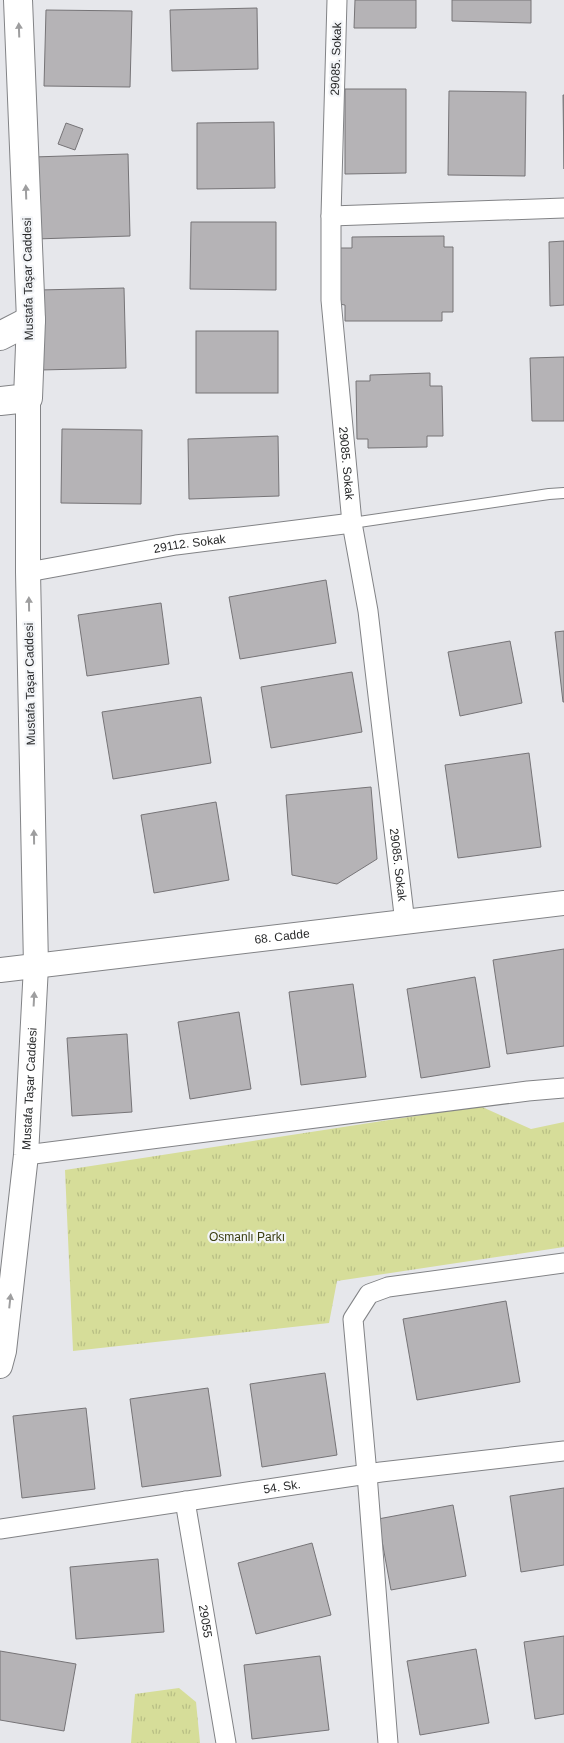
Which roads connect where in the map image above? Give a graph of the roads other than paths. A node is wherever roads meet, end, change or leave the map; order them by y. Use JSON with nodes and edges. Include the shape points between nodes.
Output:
{"nodes":[{"id":1,"x":18,"y":0,"type":"edge"},
{"id":2,"x":337,"y":0,"type":"edge"},
{"id":3,"x":564,"y":208,"type":"edge"},
{"id":4,"x":331,"y":216,"type":"junction"},
{"id":5,"x":31,"y":320,"type":"junction"},
{"id":6,"x":0,"y":336,"type":"edge"},
{"id":7,"x":28,"y":398,"type":"junction"},
{"id":8,"x":0,"y":401,"type":"edge"},
{"id":9,"x":564,"y":493,"type":"edge"},
{"id":10,"x":352,"y":523,"type":"junction"},
{"id":11,"x":28,"y":572,"type":"junction"},
{"id":12,"x":564,"y":903,"type":"edge"},
{"id":13,"x":405,"y":923,"type":"junction"},
{"id":14,"x":36,"y":966,"type":"junction"},
{"id":15,"x":0,"y":970,"type":"edge"},
{"id":16,"x":564,"y":1088,"type":"edge"},
{"id":17,"x":26,"y":1155,"type":"junction"},
{"id":18,"x":564,"y":1264,"type":"edge"},
{"id":19,"x":0,"y":1366,"type":"edge"},
{"id":20,"x":564,"y":1451,"type":"edge"},
{"id":21,"x":367,"y":1474,"type":"junction"},
{"id":22,"x":185,"y":1501,"type":"junction"},
{"id":23,"x":0,"y":1529,"type":"edge"},
{"id":24,"x":226,"y":1743,"type":"edge"},
{"id":25,"x":388,"y":1743,"type":"edge"}],
"edges":[{"from":5,"to":1,"type":"main road","name":"Mustafa Taşar Caddesi","one_way":true},
{"from":2,"to":4,"type":"street","name":"29085. Sokak"},
{"from":3,"to":4,"type":"street"},
{"from":4,"to":10,"type":"street","name":"29085. Sokak","via":[[331,300]]},
{"from":5,"to":6,"type":"main road"},
{"from":5,"to":7,"type":"main road","name":"Mustafa Taşar Caddesi"},
{"from":7,"to":8,"type":"main road"},
{"from":7,"to":11,"type":"street","name":"Mustafa Taşar Caddesi"},
{"from":9,"to":10,"type":"lane"},
{"from":10,"to":11,"type":"street","name":"29112. Sokak","via":[[176,545]]},
{"from":10,"to":13,"type":"street","name":"29085. Sokak","via":[[368,611]]},
{"from":14,"to":11,"type":"street","name":"Mustafa Taşar Caddesi","one_way":true},
{"from":12,"to":13,"type":"street","name":"68. Cadde"},
{"from":13,"to":14,"type":"street","name":"68. Cadde"},
{"from":14,"to":15,"type":"street","name":"68. Cadde"},
{"from":17,"to":14,"type":"street","name":"Mustafa Taşar Caddesi","one_way":true},
{"from":16,"to":17,"type":"street"},
{"from":19,"to":17,"type":"street","name":"Mustafa Taşar Caddesi","one_way":true},
{"from":18,"to":21,"type":"street","via":[[388,1287],[369,1294],[353,1319]]},
{"from":20,"to":21,"type":"street","name":"54. Sk."},
{"from":21,"to":22,"type":"street","name":"54. Sk."},
{"from":21,"to":25,"type":"street"},
{"from":22,"to":23,"type":"street","name":"54. Sk."},
{"from":22,"to":24,"type":"street","name":"29055"}]}
